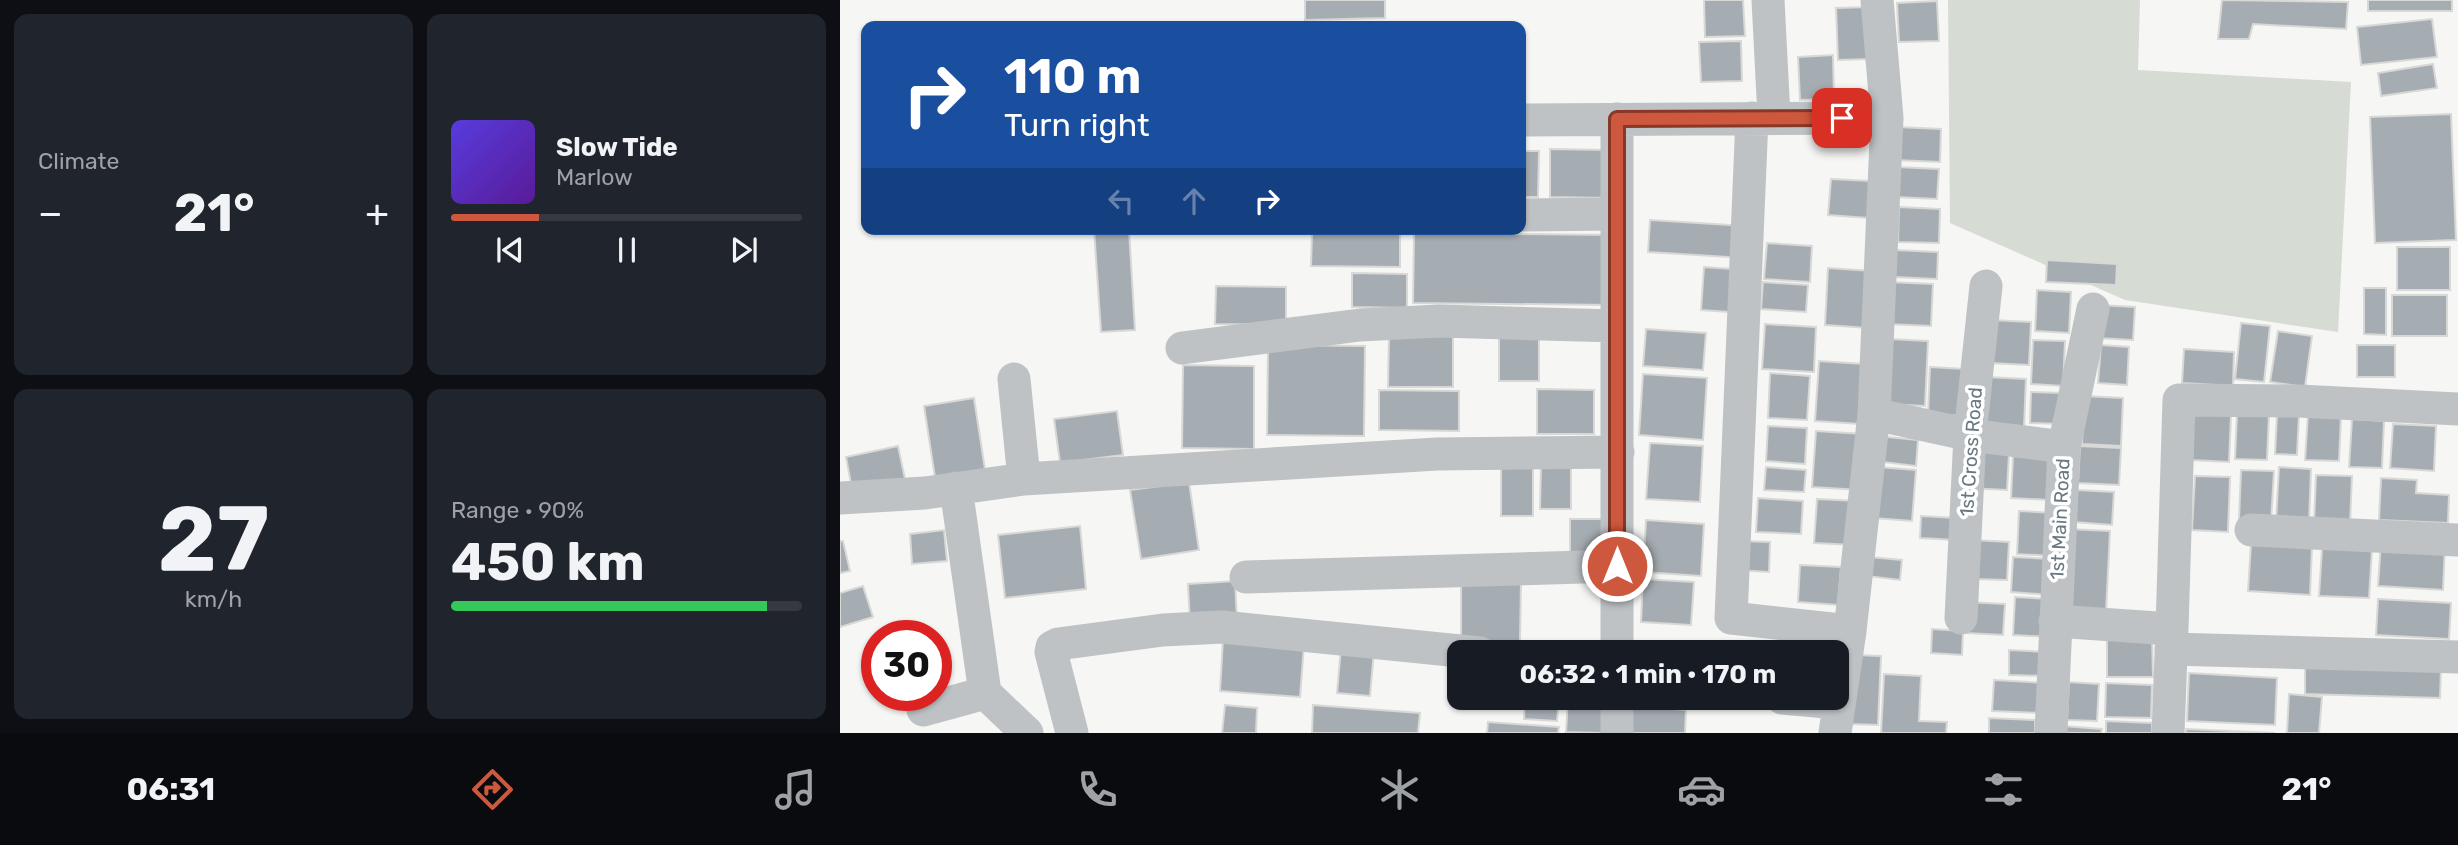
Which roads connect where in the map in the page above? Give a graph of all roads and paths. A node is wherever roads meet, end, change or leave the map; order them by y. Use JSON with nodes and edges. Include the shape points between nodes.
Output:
{"nodes":[{"id":1,"x":1768,"y":0,"type":"edge"},
{"id":2,"x":1877,"y":0,"type":"edge"},
{"id":3,"x":1763,"y":118,"type":"junction"},
{"id":4,"x":1887,"y":118,"type":"junction"},
{"id":5,"x":1617,"y":119,"type":"junction"},
{"id":6,"x":1526,"y":120,"type":"edge"},
{"id":7,"x":1617,"y":214,"type":"junction"},
{"id":8,"x":1526,"y":215,"type":"edge"},
{"id":9,"x":1986,"y":286,"type":"dead end"},
{"id":10,"x":2093,"y":309,"type":"dead end"},
{"id":11,"x":1617,"y":326,"type":"junction"},
{"id":12,"x":1181,"y":348,"type":"dead end"},
{"id":13,"x":1014,"y":379,"type":"dead end"},
{"id":14,"x":2458,"y":410,"type":"edge"},
{"id":15,"x":1874,"y":414,"type":"junction"},
{"id":16,"x":1970,"y":435,"type":"junction"},
{"id":17,"x":2064,"y":447,"type":"junction"},
{"id":18,"x":1618,"y":452,"type":"junction"},
{"id":19,"x":1024,"y":479,"type":"junction"},
{"id":20,"x":956,"y":488,"type":"junction"},
{"id":21,"x":840,"y":498,"type":"edge"},
{"id":22,"x":2251,"y":530,"type":"dead end"},
{"id":23,"x":2458,"y":540,"type":"edge"},
{"id":24,"x":1617,"y":566,"type":"junction"},
{"id":25,"x":1246,"y":576,"type":"dead end"},
{"id":26,"x":1961,"y":618,"type":"dead end"},
{"id":27,"x":2054,"y":621,"type":"junction"},
{"id":28,"x":1850,"y":631,"type":"junction"},
{"id":29,"x":2172,"y":639,"type":"junction"},
{"id":30,"x":1617,"y":640,"type":"edge"},
{"id":31,"x":1447,"y":650,"type":"edge"},
{"id":32,"x":2458,"y":657,"type":"edge"},
{"id":33,"x":985,"y":693,"type":"junction"},
{"id":34,"x":952,"y":702,"type":"edge"},
{"id":35,"x":1617,"y":710,"type":"edge"},
{"id":36,"x":1815,"y":710,"type":"edge"},
{"id":37,"x":1837,"y":718,"type":"edge"},
{"id":38,"x":1027,"y":733,"type":"edge"},
{"id":39,"x":1072,"y":733,"type":"edge"},
{"id":40,"x":1618,"y":733,"type":"edge"},
{"id":41,"x":2051,"y":733,"type":"edge"},
{"id":42,"x":2168,"y":733,"type":"edge"}],
"edges":[{"from":1,"to":3,"type":"street"},
{"from":2,"to":4,"type":"street"},
{"from":3,"to":4,"type":"street"},
{"from":3,"to":5,"type":"street"},
{"from":3,"to":28,"type":"street","via":[[1731,618]]},
{"from":4,"to":15,"type":"street"},
{"from":5,"to":6,"type":"street"},
{"from":5,"to":7,"type":"street"},
{"from":7,"to":8,"type":"street"},
{"from":7,"to":11,"type":"street"},
{"from":9,"to":16,"type":"street","name":"1st Cross Road"},
{"from":10,"to":17,"type":"street","name":"1st Main Road"},
{"from":11,"to":12,"type":"street","via":[[1439,321],[1373,324]]},
{"from":11,"to":18,"type":"street"},
{"from":13,"to":19,"type":"street"},
{"from":14,"to":29,"type":"street","via":[[2179,400]]},
{"from":15,"to":16,"type":"street"},
{"from":15,"to":28,"type":"street"},
{"from":16,"to":17,"type":"street"},
{"from":16,"to":26,"type":"street","name":"1st Cross Road"},
{"from":17,"to":27,"type":"street","name":"1st Main Road"},
{"from":18,"to":19,"type":"street","via":[[1437,454]]},
{"from":18,"to":24,"type":"street"},
{"from":19,"to":20,"type":"street"},
{"from":20,"to":21,"type":"street"},
{"from":20,"to":33,"type":"street"},
{"from":22,"to":23,"type":"street"},
{"from":24,"to":25,"type":"street"},
{"from":24,"to":30,"type":"street"},
{"from":27,"to":29,"type":"street"},
{"from":27,"to":41,"type":"street","name":"1st Main Road"},
{"from":28,"to":37,"type":"street"},
{"from":29,"to":32,"type":"street"},
{"from":29,"to":42,"type":"street"},
{"from":31,"to":39,"type":"street","via":[[1222,627],[1058,644],[1051,652]]},
{"from":33,"to":34,"type":"street"},
{"from":33,"to":38,"type":"street"},
{"from":35,"to":40,"type":"street"},
{"from":36,"to":37,"type":"street"}]}
